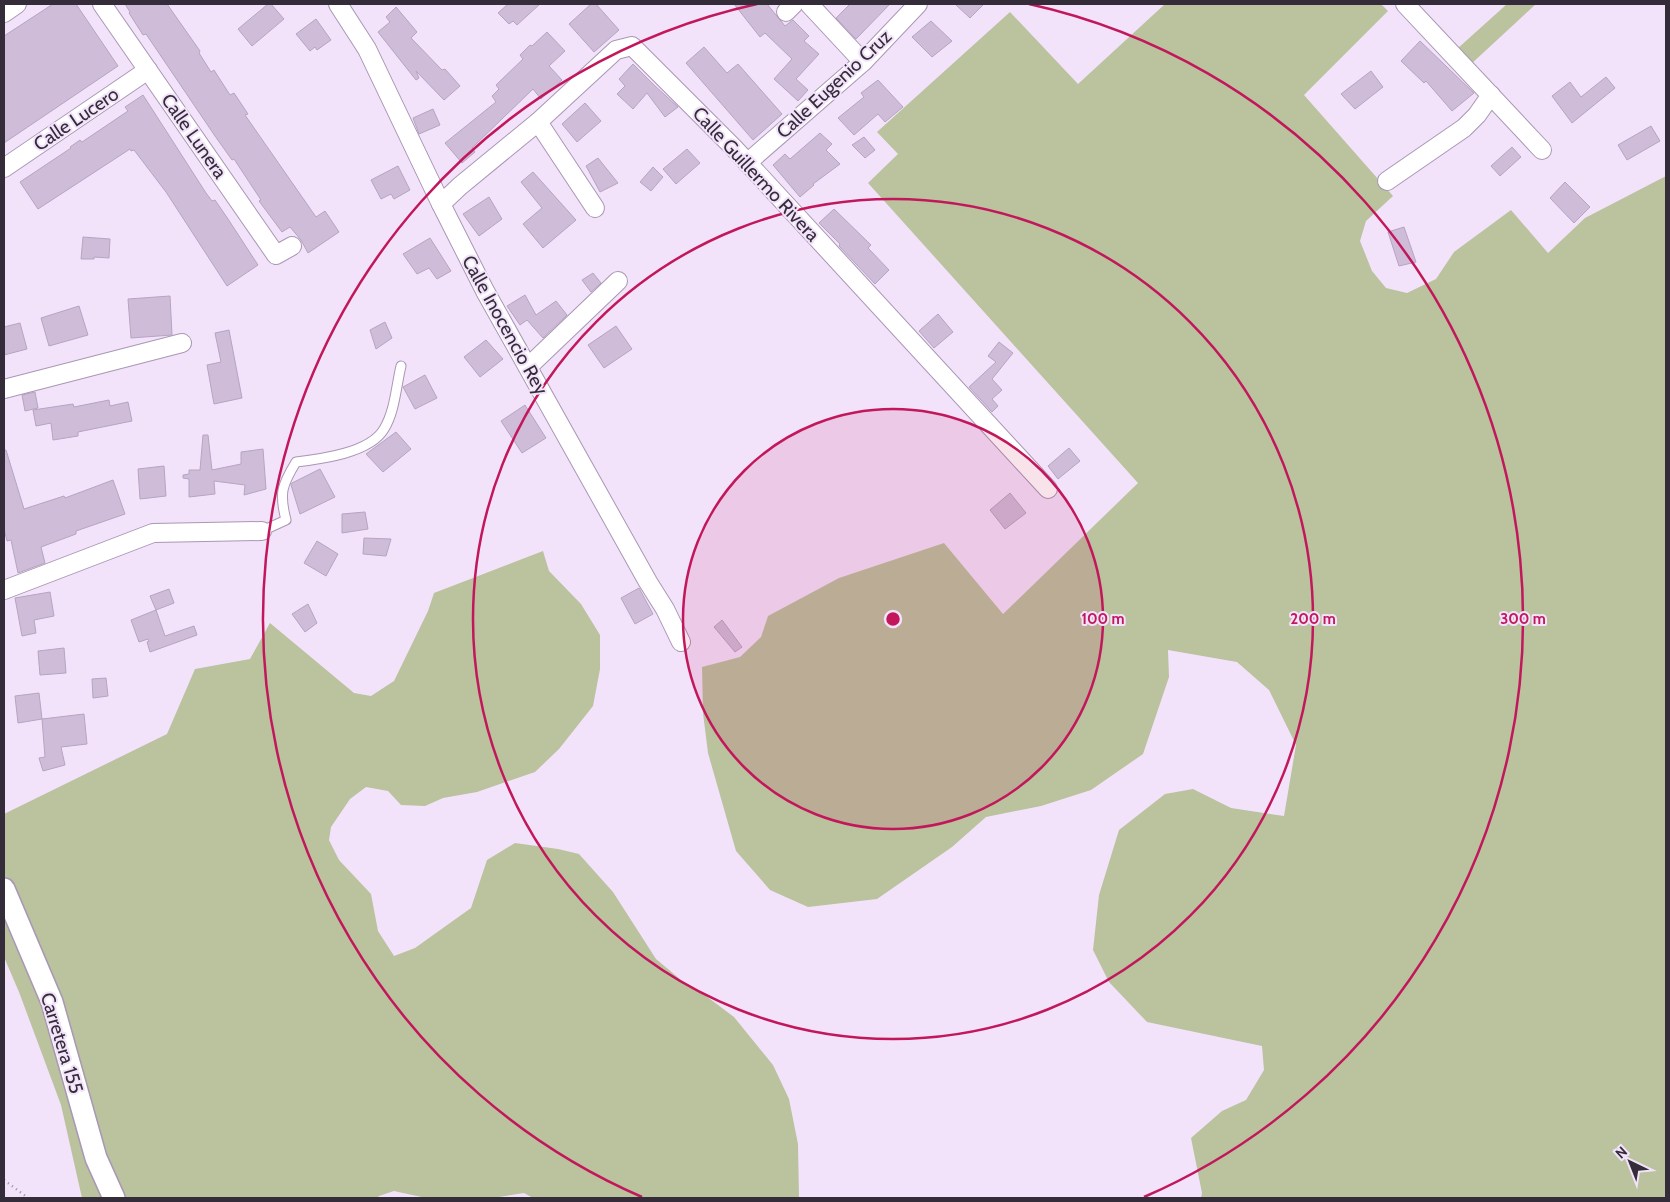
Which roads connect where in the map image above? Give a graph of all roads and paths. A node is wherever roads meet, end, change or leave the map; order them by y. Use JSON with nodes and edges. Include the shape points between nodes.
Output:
{"nodes":[{"id":1,"x":17,"y":4,"type":"edge"},
{"id":2,"x":102,"y":4,"type":"edge"},
{"id":3,"x":338,"y":4,"type":"edge"},
{"id":4,"x":808,"y":4,"type":"edge"},
{"id":5,"x":918,"y":4,"type":"edge"},
{"id":6,"x":1405,"y":4,"type":"edge"},
{"id":7,"x":4,"y":13,"type":"edge"},
{"id":8,"x":863,"y":62,"type":"junction"},
{"id":9,"x":148,"y":70,"type":"junction"},
{"id":10,"x":1490,"y":95,"type":"junction"},
{"id":11,"x":538,"y":122,"type":"junction"},
{"id":12,"x":1542,"y":150,"type":"dead end"},
{"id":13,"x":747,"y":163,"type":"junction"},
{"id":14,"x":4,"y":168,"type":"edge"},
{"id":15,"x":1387,"y":182,"type":"dead end"},
{"id":16,"x":441,"y":204,"type":"junction"},
{"id":17,"x":595,"y":208,"type":"dead end"},
{"id":18,"x":292,"y":246,"type":"dead end"},
{"id":19,"x":618,"y":281,"type":"dead end"},
{"id":20,"x":182,"y":343,"type":"dead end"},
{"id":21,"x":401,"y":366,"type":"dead end"},
{"id":22,"x":528,"y":367,"type":"junction"},
{"id":23,"x":4,"y":389,"type":"edge"},
{"id":24,"x":1048,"y":489,"type":"dead end"},
{"id":25,"x":262,"y":531,"type":"joint"},
{"id":26,"x":4,"y":590,"type":"edge"},
{"id":27,"x":681,"y":642,"type":"dead end"},
{"id":28,"x":4,"y":889,"type":"edge"},
{"id":29,"x":4,"y":1180,"type":"edge"},
{"id":30,"x":28,"y":1198,"type":"edge"},
{"id":31,"x":114,"y":1198,"type":"edge"}],
"edges":[{"from":1,"to":7,"type":"street"},
{"from":2,"to":9,"type":"street","name":"Calle Lunera"},
{"from":3,"to":16,"type":"street","name":"Calle Inocencio Rey","via":[[368,49]]},
{"from":4,"to":8,"type":"street"},
{"from":5,"to":8,"type":"street","name":"Calle Eugenio Cruz"},
{"from":6,"to":10,"type":"street"},
{"from":8,"to":13,"type":"street","name":"Calle Eugenio Cruz"},
{"from":9,"to":14,"type":"street","name":"Calle Lucero"},
{"from":9,"to":18,"type":"street","name":"Calle Lunera","via":[[276,254]]},
{"from":10,"to":12,"type":"street"},
{"from":10,"to":15,"type":"street","via":[[1464,128]]},
{"from":11,"to":13,"type":"street","name":"Calle Guillermo Rivera","via":[[616,50],[632,46]]},
{"from":11,"to":16,"type":"street","name":"Calle Guillermo Rivera"},
{"from":11,"to":17,"type":"street"},
{"from":13,"to":24,"type":"street","name":"Calle Guillermo Rivera"},
{"from":16,"to":22,"type":"street","name":"Calle Inocencio Rey"},
{"from":19,"to":22,"type":"street"},
{"from":20,"to":23,"type":"street"},
{"from":21,"to":25,"type":"lane","via":[[391,413],[383,430],[374,440],[356,450],[296,462],[285,480],[282,498],[286,520]]},
{"from":22,"to":27,"type":"street","name":"Calle Inocencio Rey"},
{"from":25,"to":26,"type":"street","via":[[153,533]]},
{"from":28,"to":31,"type":"street","name":"Carretera 155","via":[[52,1002],[96,1158]]},
{"from":29,"to":30,"type":"path"}]}
